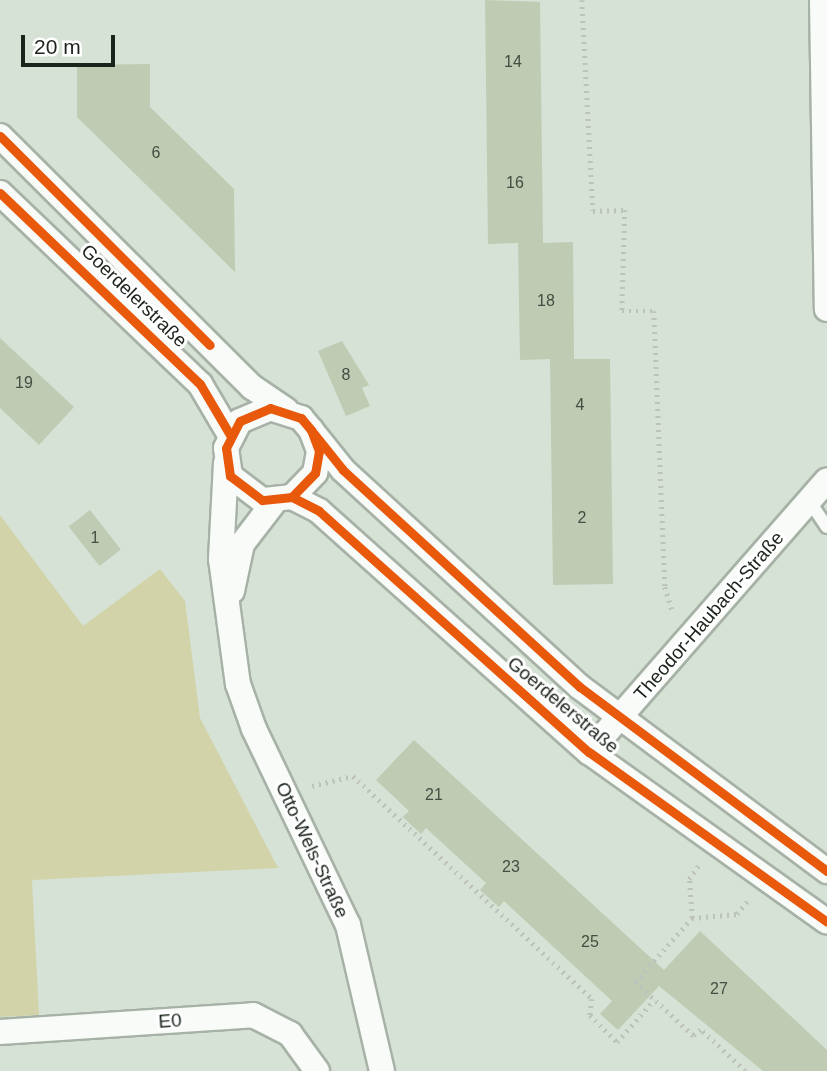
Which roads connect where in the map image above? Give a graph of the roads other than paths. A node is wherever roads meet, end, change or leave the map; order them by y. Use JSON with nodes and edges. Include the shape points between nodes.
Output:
{"nodes":[{"id":1,"x":822,"y":0,"type":"edge"},
{"id":2,"x":0,"y":136,"type":"edge"},
{"id":3,"x":0,"y":193,"type":"edge"},
{"id":4,"x":827,"y":309,"type":"edge"},
{"id":5,"x":287,"y":411,"type":"junction"},
{"id":6,"x":312,"y":430,"type":"junction"},
{"id":7,"x":230,"y":435,"type":"junction"},
{"id":8,"x":226,"y":463,"type":"junction"},
{"id":9,"x":827,"y":480,"type":"edge"},
{"id":10,"x":284,"y":499,"type":"junction"},
{"id":11,"x":810,"y":502,"type":"junction"},
{"id":12,"x":827,"y":527,"type":"edge"},
{"id":13,"x":229,"y":634,"type":"junction"},
{"id":14,"x":618,"y":719,"type":"junction"},
{"id":15,"x":589,"y":752,"type":"junction"},
{"id":16,"x":827,"y":871,"type":"edge"},
{"id":17,"x":827,"y":922,"type":"edge"},
{"id":18,"x":0,"y":1032,"type":"edge"},
{"id":19,"x":317,"y":1071,"type":"edge"},
{"id":20,"x":382,"y":1071,"type":"edge"}],
"edges":[{"from":1,"to":4,"type":"street"},
{"from":2,"to":5,"type":"street","name":"Goerdelerstraße","via":[[252,387]]},
{"from":3,"to":7,"type":"street","name":"Goerdelerstraße","via":[[200,384]]},
{"from":5,"to":6,"type":"street","name":"Goerdelerstraße"},
{"from":5,"to":7,"type":"street","via":[[254,412]]},
{"from":6,"to":10,"type":"street","via":[[319,451],[315,473]]},
{"from":6,"to":14,"type":"street","name":"Goerdelerstraße","via":[[343,470]]},
{"from":7,"to":8,"type":"street"},
{"from":8,"to":10,"type":"street","name":"Goerdelerstraße","via":[[249,495]]},
{"from":8,"to":13,"type":"street","name":"Otto-Wels-Straße","via":[[221,559]]},
{"from":9,"to":11,"type":"street","name":"Theodor-Haubach-Straße"},
{"from":10,"to":13,"type":"street","name":"Otto-Wels-Straße","via":[[242,544]]},
{"from":10,"to":15,"type":"street","name":"Goerdelerstraße","via":[[319,510]]},
{"from":11,"to":12,"type":"lane"},
{"from":11,"to":14,"type":"street","name":"Theodor-Haubach-Straße"},
{"from":13,"to":20,"type":"street","name":"Otto-Wels-Straße","via":[[238,684],[254,729],[348,925]]},
{"from":14,"to":15,"type":"street","name":"Theodor-Haubach-Straße"},
{"from":14,"to":16,"type":"street","name":"Goerdelerstraße"},
{"from":15,"to":17,"type":"street","name":"Goerdelerstraße"},
{"from":18,"to":19,"type":"street","name":"E0","via":[[253,1014],[290,1034]]}]}
